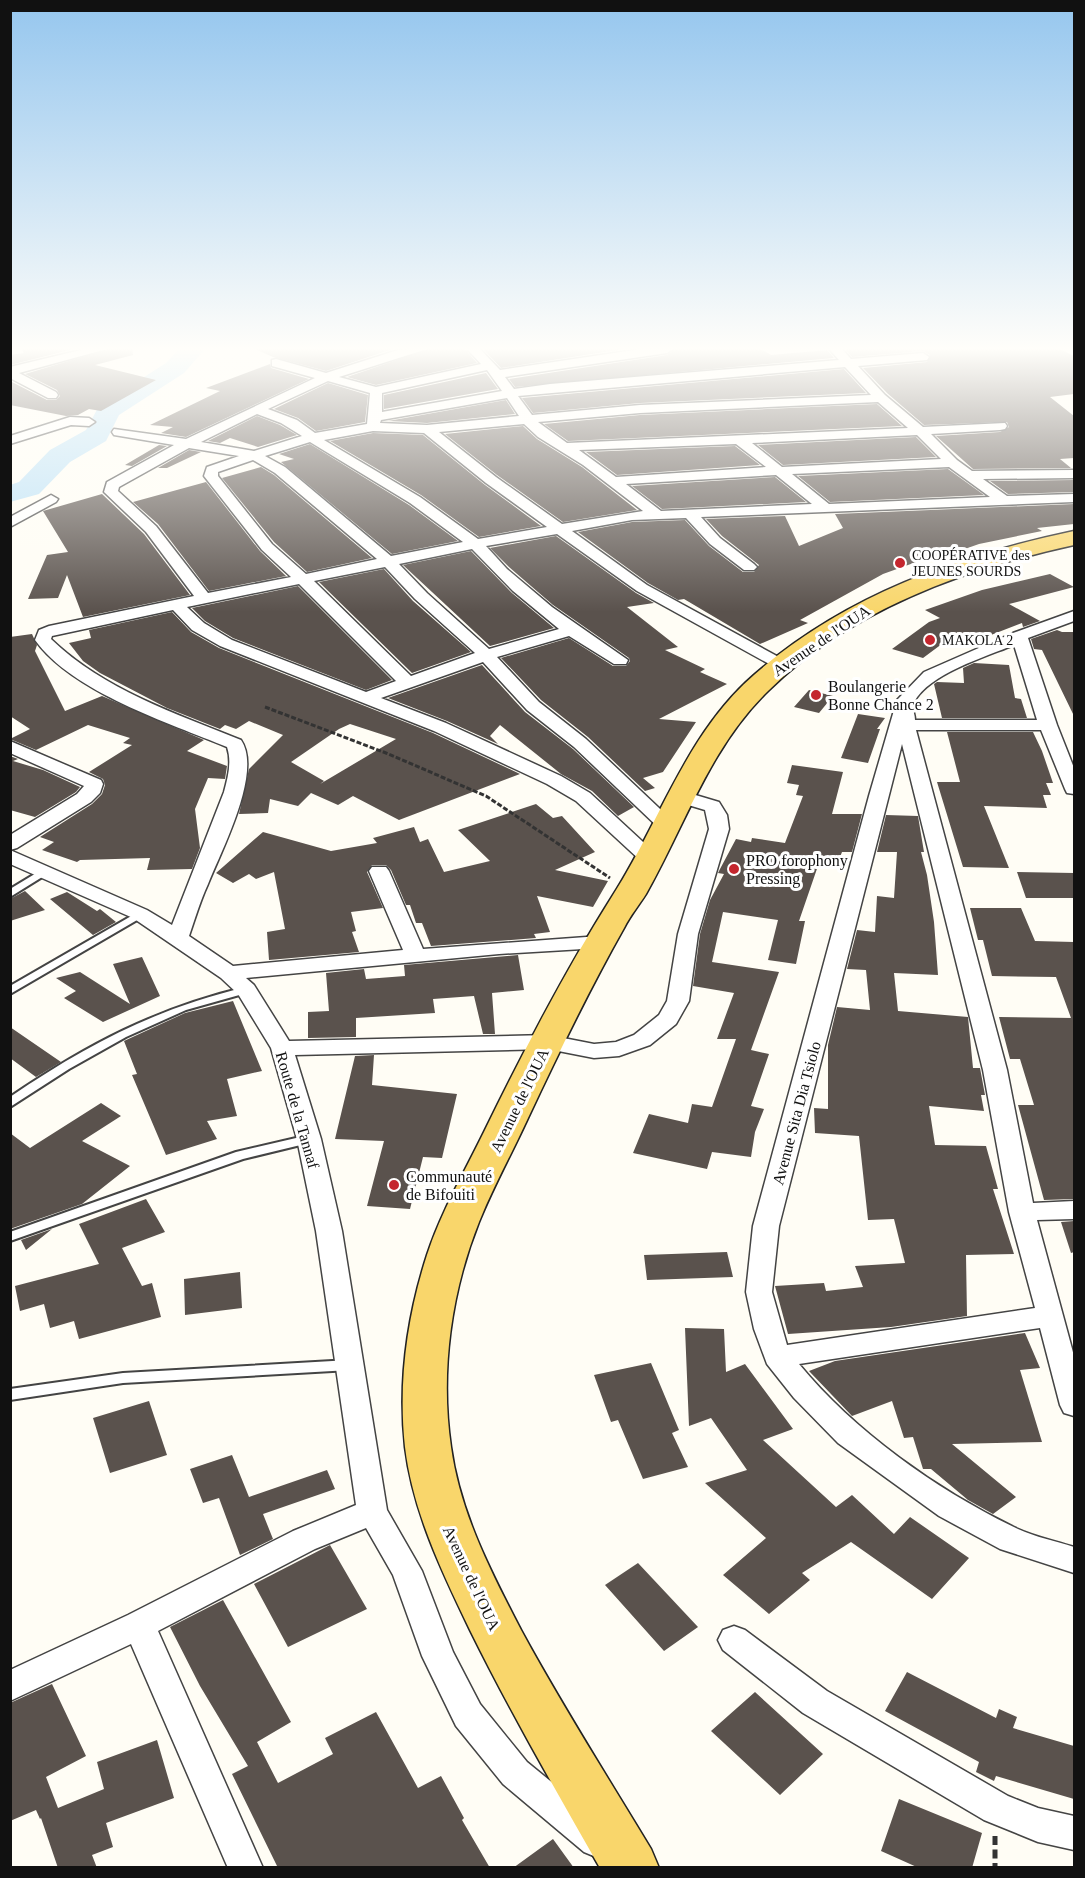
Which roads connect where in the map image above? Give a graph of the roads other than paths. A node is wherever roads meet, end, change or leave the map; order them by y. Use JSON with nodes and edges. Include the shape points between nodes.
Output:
{"nodes":[{"id":1,"x":144,"y":437,"type":"edge"},
{"id":2,"x":200,"y":437,"type":"edge"},
{"id":3,"x":317,"y":437,"type":"edge"},
{"id":4,"x":437,"y":437,"type":"edge"},
{"id":5,"x":548,"y":437,"type":"edge"},
{"id":6,"x":773,"y":437,"type":"edge"},
{"id":7,"x":926,"y":437,"type":"edge"},
{"id":8,"x":312,"y":438,"type":"junction"},
{"id":9,"x":737,"y":438,"type":"junction"},
{"id":10,"x":184,"y":444,"type":"junction"},
{"id":11,"x":566,"y":447,"type":"junction"},
{"id":12,"x":252,"y":454,"type":"junction"},
{"id":13,"x":952,"y":463,"type":"junction"},
{"id":14,"x":782,"y":472,"type":"junction"},
{"id":15,"x":1074,"y":474,"type":"edge"},
{"id":16,"x":969,"y":475,"type":"junction"},
{"id":17,"x":615,"y":481,"type":"junction"},
{"id":18,"x":1074,"y":498,"type":"edge"},
{"id":19,"x":51,"y":499,"type":"dead end"},
{"id":20,"x":1003,"y":500,"type":"junction"},
{"id":21,"x":827,"y":509,"type":"junction"},
{"id":22,"x":656,"y":514,"type":"junction"},
{"id":23,"x":690,"y":514,"type":"junction"},
{"id":24,"x":10,"y":523,"type":"edge"},
{"id":25,"x":558,"y":529,"type":"junction"},
{"id":26,"x":1074,"y":538,"type":"edge"},
{"id":27,"x":475,"y":544,"type":"junction"},
{"id":28,"x":389,"y":562,"type":"junction"},
{"id":29,"x":749,"y":567,"type":"dead end"},
{"id":30,"x":304,"y":580,"type":"junction"},
{"id":31,"x":204,"y":598,"type":"junction"},
{"id":32,"x":177,"y":604,"type":"junction"},
{"id":33,"x":1074,"y":616,"type":"edge"},
{"id":34,"x":572,"y":630,"type":"junction"},
{"id":35,"x":1019,"y":636,"type":"junction"},
{"id":36,"x":486,"y":655,"type":"junction"},
{"id":37,"x":620,"y":660,"type":"dead end"},
{"id":38,"x":780,"y":665,"type":"junction"},
{"id":39,"x":408,"y":682,"type":"junction"},
{"id":40,"x":365,"y":698,"type":"junction"},
{"id":41,"x":906,"y":700,"type":"junction"},
{"id":42,"x":906,"y":725,"type":"junction"},
{"id":43,"x":1048,"y":725,"type":"junction"},
{"id":44,"x":10,"y":746,"type":"edge"},
{"id":45,"x":1074,"y":789,"type":"edge"},
{"id":46,"x":674,"y":811,"type":"junction"},
{"id":47,"x":10,"y":844,"type":"edge"},
{"id":48,"x":10,"y":856,"type":"edge"},
{"id":49,"x":648,"y":857,"type":"junction"},
{"id":50,"x":379,"y":871,"type":"dead end"},
{"id":51,"x":43,"y":872,"type":"junction"},
{"id":52,"x":10,"y":894,"type":"edge"},
{"id":53,"x":140,"y":914,"type":"junction"},
{"id":54,"x":178,"y":938,"type":"junction"},
{"id":55,"x":600,"y":942,"type":"junction"},
{"id":56,"x":416,"y":956,"type":"junction"},
{"id":57,"x":229,"y":973,"type":"junction"},
{"id":58,"x":246,"y":990,"type":"junction"},
{"id":59,"x":10,"y":991,"type":"edge"},
{"id":60,"x":548,"y":1041,"type":"junction"},
{"id":61,"x":282,"y":1048,"type":"junction"},
{"id":62,"x":10,"y":1103,"type":"edge"},
{"id":63,"x":309,"y":1139,"type":"junction"},
{"id":64,"x":1074,"y":1210,"type":"edge"},
{"id":65,"x":1022,"y":1212,"type":"junction"},
{"id":66,"x":10,"y":1237,"type":"edge"},
{"id":67,"x":1051,"y":1316,"type":"junction"},
{"id":68,"x":777,"y":1357,"type":"junction"},
{"id":69,"x":351,"y":1365,"type":"junction"},
{"id":70,"x":10,"y":1395,"type":"edge"},
{"id":71,"x":1074,"y":1405,"type":"edge"},
{"id":72,"x":372,"y":1512,"type":"junction"},
{"id":73,"x":1074,"y":1560,"type":"edge"},
{"id":74,"x":139,"y":1625,"type":"junction"},
{"id":75,"x":734,"y":1640,"type":"dead end"},
{"id":76,"x":10,"y":1686,"type":"edge"},
{"id":77,"x":1074,"y":1833,"type":"edge"},
{"id":78,"x":246,"y":1868,"type":"edge"},
{"id":79,"x":630,"y":1868,"type":"edge"}],
"edges":[{"from":1,"to":10,"type":"street"},
{"from":2,"to":10,"type":"street"},
{"from":3,"to":8,"type":"street"},
{"from":4,"to":25,"type":"street"},
{"from":5,"to":11,"type":"street"},
{"from":6,"to":9,"type":"street"},
{"from":7,"to":13,"type":"street"},
{"from":8,"to":12,"type":"street"},
{"from":8,"to":27,"type":"street","via":[[393,486]]},
{"from":9,"to":11,"type":"street"},
{"from":9,"to":14,"type":"street"},
{"from":10,"to":12,"type":"street"},
{"from":10,"to":31,"type":"street","via":[[112,484],[111,492],[152,529]]},
{"from":11,"to":17,"type":"street"},
{"from":12,"to":28,"type":"street","via":[[306,491]]},
{"from":12,"to":30,"type":"street","via":[[212,470],[211,476],[267,547]]},
{"from":13,"to":14,"type":"street"},
{"from":13,"to":16,"type":"street"},
{"from":14,"to":17,"type":"street"},
{"from":14,"to":21,"type":"street"},
{"from":15,"to":16,"type":"street"},
{"from":16,"to":20,"type":"street"},
{"from":17,"to":22,"type":"street"},
{"from":18,"to":20,"type":"street"},
{"from":19,"to":24,"type":"street"},
{"from":20,"to":21,"type":"street"},
{"from":21,"to":23,"type":"street"},
{"from":22,"to":23,"type":"street"},
{"from":22,"to":25,"type":"street"},
{"from":23,"to":29,"type":"street"},
{"from":25,"to":27,"type":"street"},
{"from":25,"to":38,"type":"street","via":[[642,588]]},
{"from":26,"to":38,"type":"main road","name":"Avenue de l'OUA","via":[[993,557],[874,604]]},
{"from":27,"to":28,"type":"street"},
{"from":27,"to":34,"type":"street","via":[[505,576]]},
{"from":28,"to":30,"type":"street"},
{"from":28,"to":36,"type":"street"},
{"from":30,"to":31,"type":"street"},
{"from":30,"to":39,"type":"street"},
{"from":31,"to":32,"type":"street"},
{"from":32,"to":40,"type":"street","via":[[196,626],[226,643]]},
{"from":32,"to":54,"type":"street","via":[[55,629],[45,633],[43,640],[72,666],[113,690],[239,748],[232,796],[221,832]]},
{"from":33,"to":35,"type":"street","name":"Avenue Sita Dia Tsiolo"},
{"from":34,"to":36,"type":"street"},
{"from":34,"to":37,"type":"street"},
{"from":35,"to":41,"type":"street","name":"Avenue Sita Dia Tsiolo","via":[[930,676]]},
{"from":35,"to":43,"type":"street"},
{"from":36,"to":39,"type":"street"},
{"from":36,"to":46,"type":"street","via":[[533,706]]},
{"from":38,"to":46,"type":"main road","name":"Avenue de l'OUA","via":[[724,724]]},
{"from":39,"to":40,"type":"street"},
{"from":40,"to":49,"type":"street","via":[[440,727],[554,780],[583,797]]},
{"from":41,"to":42,"type":"street"},
{"from":41,"to":68,"type":"street","name":"Avenue Sita Dia Tsiolo","via":[[766,1226],[759,1292]]},
{"from":42,"to":43,"type":"street"},
{"from":42,"to":65,"type":"street","via":[[995,1070]]},
{"from":43,"to":45,"type":"street"},
{"from":44,"to":47,"type":"street","via":[[94,784],[84,798]]},
{"from":46,"to":49,"type":"main road","name":"Avenue de l'OUA"},
{"from":46,"to":60,"type":"street","via":[[712,806],[719,829],[688,934],[678,1001],[668,1019],[642,1040],[619,1049],[594,1051]]},
{"from":48,"to":51,"type":"street","name":"Route de la Tannaf"},
{"from":49,"to":55,"type":"main road","name":"Avenue de l'OUA"},
{"from":50,"to":56,"type":"street"},
{"from":51,"to":52,"type":"lane"},
{"from":51,"to":53,"type":"street","name":"Route de la Tannaf"},
{"from":53,"to":54,"type":"street","name":"Route de la Tannaf"},
{"from":53,"to":59,"type":"lane"},
{"from":54,"to":57,"type":"street","name":"Route de la Tannaf"},
{"from":55,"to":56,"type":"street"},
{"from":55,"to":60,"type":"main road","name":"Avenue de l'OUA"},
{"from":56,"to":57,"type":"street"},
{"from":57,"to":58,"type":"street","name":"Route de la Tannaf"},
{"from":58,"to":61,"type":"street","name":"Route de la Tannaf"},
{"from":58,"to":62,"type":"lane","via":[[208,998],[151,1018]]},
{"from":60,"to":61,"type":"street"},
{"from":60,"to":79,"type":"main road","name":"Avenue de l'OUA","via":[[458,1225],[441,1278],[425,1392],[428,1449],[442,1514],[472,1585],[522,1683]]},
{"from":61,"to":63,"type":"street","name":"Route de la Tannaf"},
{"from":63,"to":66,"type":"lane","via":[[240,1155]]},
{"from":63,"to":69,"type":"street","name":"Route de la Tannaf"},
{"from":64,"to":65,"type":"street"},
{"from":65,"to":67,"type":"street"},
{"from":67,"to":68,"type":"street"},
{"from":67,"to":71,"type":"street"},
{"from":68,"to":73,"type":"street","name":"Avenue Sita Dia Tsiolo","via":[[848,1435],[899,1473],[1011,1540]]},
{"from":69,"to":70,"type":"lane","via":[[123,1378]]},
{"from":69,"to":72,"type":"street","name":"Route de la Tannaf"},
{"from":72,"to":74,"type":"street","via":[[304,1540]]},
{"from":72,"to":79,"type":"street","via":[[407,1571],[438,1656],[468,1715],[515,1773]]},
{"from":74,"to":76,"type":"street"},
{"from":74,"to":78,"type":"street"},
{"from":75,"to":77,"type":"street","via":[[815,1702],[996,1808],[1038,1825]]}]}
